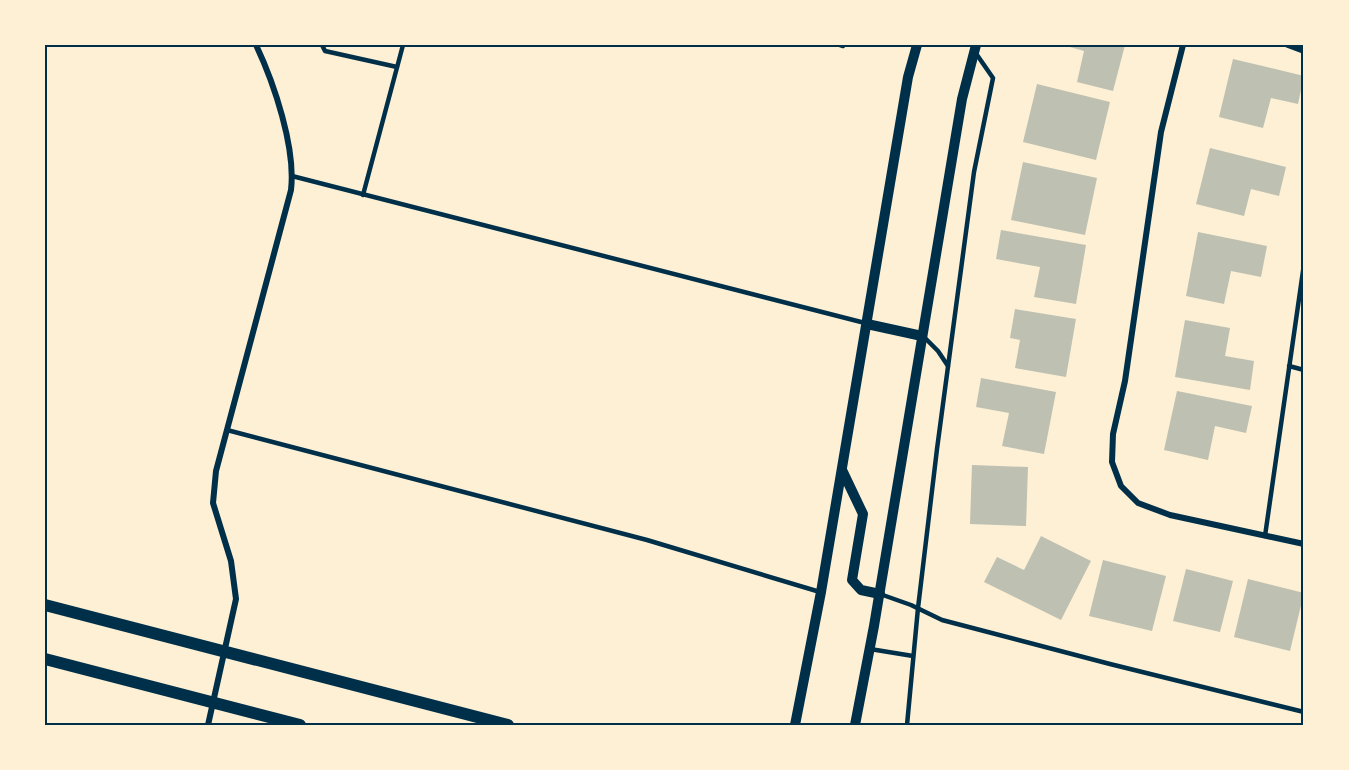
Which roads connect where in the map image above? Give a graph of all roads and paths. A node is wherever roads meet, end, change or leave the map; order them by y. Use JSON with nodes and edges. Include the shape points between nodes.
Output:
{"nodes":[{"id":1,"x":256,"y":45,"type":"edge"},
{"id":2,"x":322,"y":45,"type":"edge"},
{"id":3,"x":403,"y":45,"type":"edge"},
{"id":4,"x":917,"y":45,"type":"edge"},
{"id":5,"x":1183,"y":45,"type":"edge"},
{"id":6,"x":1287,"y":45,"type":"edge"},
{"id":7,"x":975,"y":48,"type":"edge"},
{"id":8,"x":1304,"y":51,"type":"edge"},
{"id":9,"x":397,"y":67,"type":"junction"},
{"id":10,"x":292,"y":176,"type":"junction"},
{"id":11,"x":363,"y":195,"type":"junction"},
{"id":12,"x":1304,"y":264,"type":"edge"},
{"id":13,"x":867,"y":324,"type":"junction"},
{"id":14,"x":922,"y":336,"type":"junction"},
{"id":15,"x":948,"y":366,"type":"junction"},
{"id":16,"x":1289,"y":366,"type":"junction"},
{"id":17,"x":1304,"y":370,"type":"edge"},
{"id":18,"x":227,"y":430,"type":"junction"},
{"id":19,"x":842,"y":470,"type":"junction"},
{"id":20,"x":1265,"y":536,"type":"junction"},
{"id":21,"x":1304,"y":544,"type":"edge"},
{"id":22,"x":821,"y":592,"type":"junction"},
{"id":23,"x":880,"y":594,"type":"junction"},
{"id":24,"x":45,"y":605,"type":"edge"},
{"id":25,"x":918,"y":608,"type":"junction"},
{"id":26,"x":870,"y":649,"type":"junction"},
{"id":27,"x":224,"y":652,"type":"junction"},
{"id":28,"x":913,"y":656,"type":"junction"},
{"id":29,"x":45,"y":659,"type":"edge"},
{"id":30,"x":214,"y":703,"type":"junction"},
{"id":31,"x":1304,"y":712,"type":"edge"},
{"id":32,"x":208,"y":725,"type":"edge"},
{"id":33,"x":300,"y":725,"type":"edge"},
{"id":34,"x":508,"y":725,"type":"edge"},
{"id":35,"x":795,"y":725,"type":"edge"},
{"id":36,"x":855,"y":725,"type":"edge"},
{"id":37,"x":907,"y":725,"type":"edge"}],
"edges":[{"from":1,"to":10,"type":"street","via":[[275,95],[289,147]]},
{"from":2,"to":9,"type":"lane","via":[[325,51]]},
{"from":3,"to":9,"type":"lane"},
{"from":4,"to":13,"type":"street","via":[[908,77]]},
{"from":5,"to":20,"type":"street","via":[[1161,132],[1125,381],[1113,434],[1112,462],[1120,486],[1138,503]]},
{"from":6,"to":8,"type":"street"},
{"from":7,"to":14,"type":"street","via":[[962,99]]},
{"from":7,"to":15,"type":"lane","via":[[993,78],[974,172]]},
{"from":9,"to":11,"type":"lane"},
{"from":10,"to":11,"type":"lane"},
{"from":10,"to":18,"type":"street"},
{"from":11,"to":13,"type":"lane"},
{"from":12,"to":16,"type":"lane"},
{"from":13,"to":14,"type":"street"},
{"from":13,"to":19,"type":"street"},
{"from":14,"to":15,"type":"lane"},
{"from":14,"to":23,"type":"street"},
{"from":15,"to":25,"type":"lane"},
{"from":16,"to":17,"type":"lane"},
{"from":16,"to":20,"type":"lane"},
{"from":18,"to":22,"type":"lane","via":[[647,540]]},
{"from":18,"to":27,"type":"street","via":[[216,471],[213,503],[231,561],[236,599]]},
{"from":19,"to":22,"type":"street"},
{"from":19,"to":23,"type":"street","via":[[863,514],[852,580],[861,590]]},
{"from":20,"to":21,"type":"street"},
{"from":22,"to":35,"type":"street"},
{"from":23,"to":25,"type":"lane"},
{"from":23,"to":26,"type":"street"},
{"from":24,"to":27,"type":"main road"},
{"from":25,"to":28,"type":"lane"},
{"from":25,"to":31,"type":"lane","via":[[942,620]]},
{"from":26,"to":28,"type":"lane"},
{"from":26,"to":36,"type":"street"},
{"from":27,"to":30,"type":"street"},
{"from":27,"to":34,"type":"main road"},
{"from":28,"to":37,"type":"lane"},
{"from":29,"to":30,"type":"main road"},
{"from":30,"to":32,"type":"street"},
{"from":30,"to":33,"type":"main road"}]}
